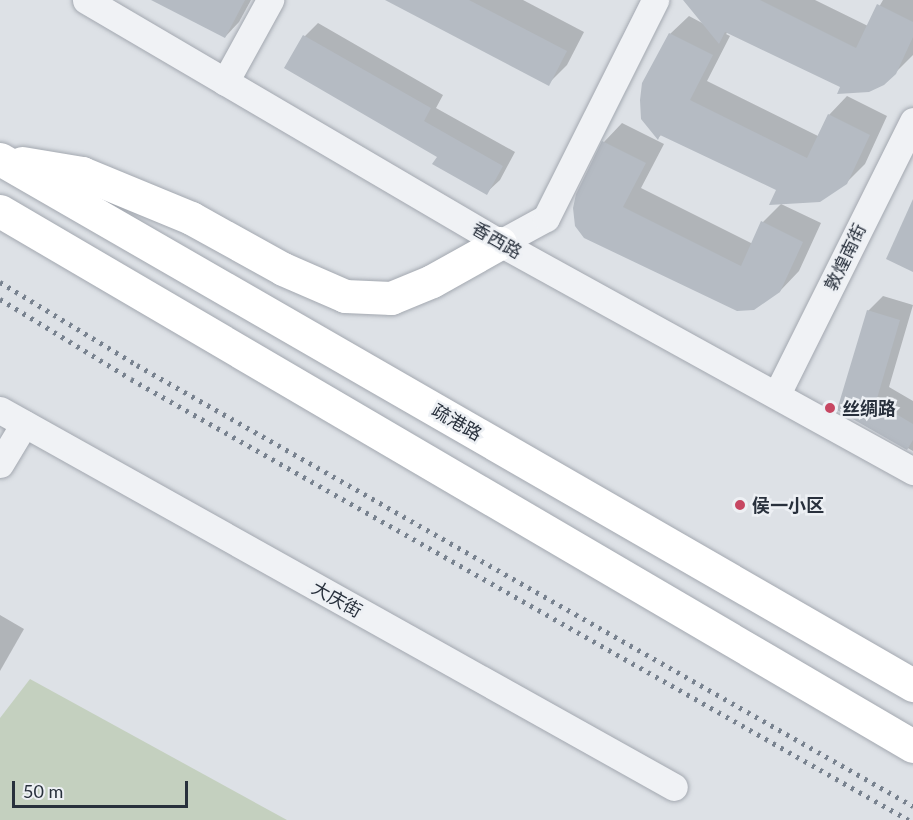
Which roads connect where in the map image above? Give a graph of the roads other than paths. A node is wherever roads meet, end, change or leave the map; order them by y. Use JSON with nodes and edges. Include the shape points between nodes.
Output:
{"nodes":[{"id":1,"x":86,"y":0,"type":"edge"},
{"id":2,"x":270,"y":0,"type":"edge"},
{"id":3,"x":655,"y":0,"type":"edge"},
{"id":4,"x":225,"y":82,"type":"junction"},
{"id":5,"x":913,"y":121,"type":"edge"},
{"id":6,"x":0,"y":159,"type":"edge"},
{"id":7,"x":0,"y":211,"type":"edge"},
{"id":8,"x":500,"y":243,"type":"junction"},
{"id":9,"x":777,"y":394,"type":"junction"},
{"id":10,"x":0,"y":410,"type":"edge"},
{"id":11,"x":24,"y":424,"type":"junction"},
{"id":12,"x":0,"y":464,"type":"edge"},
{"id":13,"x":913,"y":471,"type":"edge"},
{"id":14,"x":913,"y":685,"type":"edge"},
{"id":15,"x":913,"y":746,"type":"edge"},
{"id":16,"x":674,"y":788,"type":"dead end"}],
"edges":[{"from":1,"to":4,"type":"street","name":"香西路"},
{"from":2,"to":4,"type":"street"},
{"from":3,"to":8,"type":"street","via":[[546,218]]},
{"from":4,"to":8,"type":"street","name":"香西路"},
{"from":5,"to":9,"type":"street","name":"敦煌南街"},
{"from":6,"to":8,"type":"highway","via":[[82,173],[191,218],[283,269],[345,296],[391,298],[432,281]]},
{"from":6,"to":14,"type":"highway","name":"疏港路"},
{"from":7,"to":15,"type":"highway"},
{"from":8,"to":9,"type":"street","name":"香西路"},
{"from":9,"to":13,"type":"street","name":"香西路"},
{"from":10,"to":11,"type":"street","name":"大庆街"},
{"from":11,"to":12,"type":"street"},
{"from":11,"to":16,"type":"street","name":"大庆街"}]}
